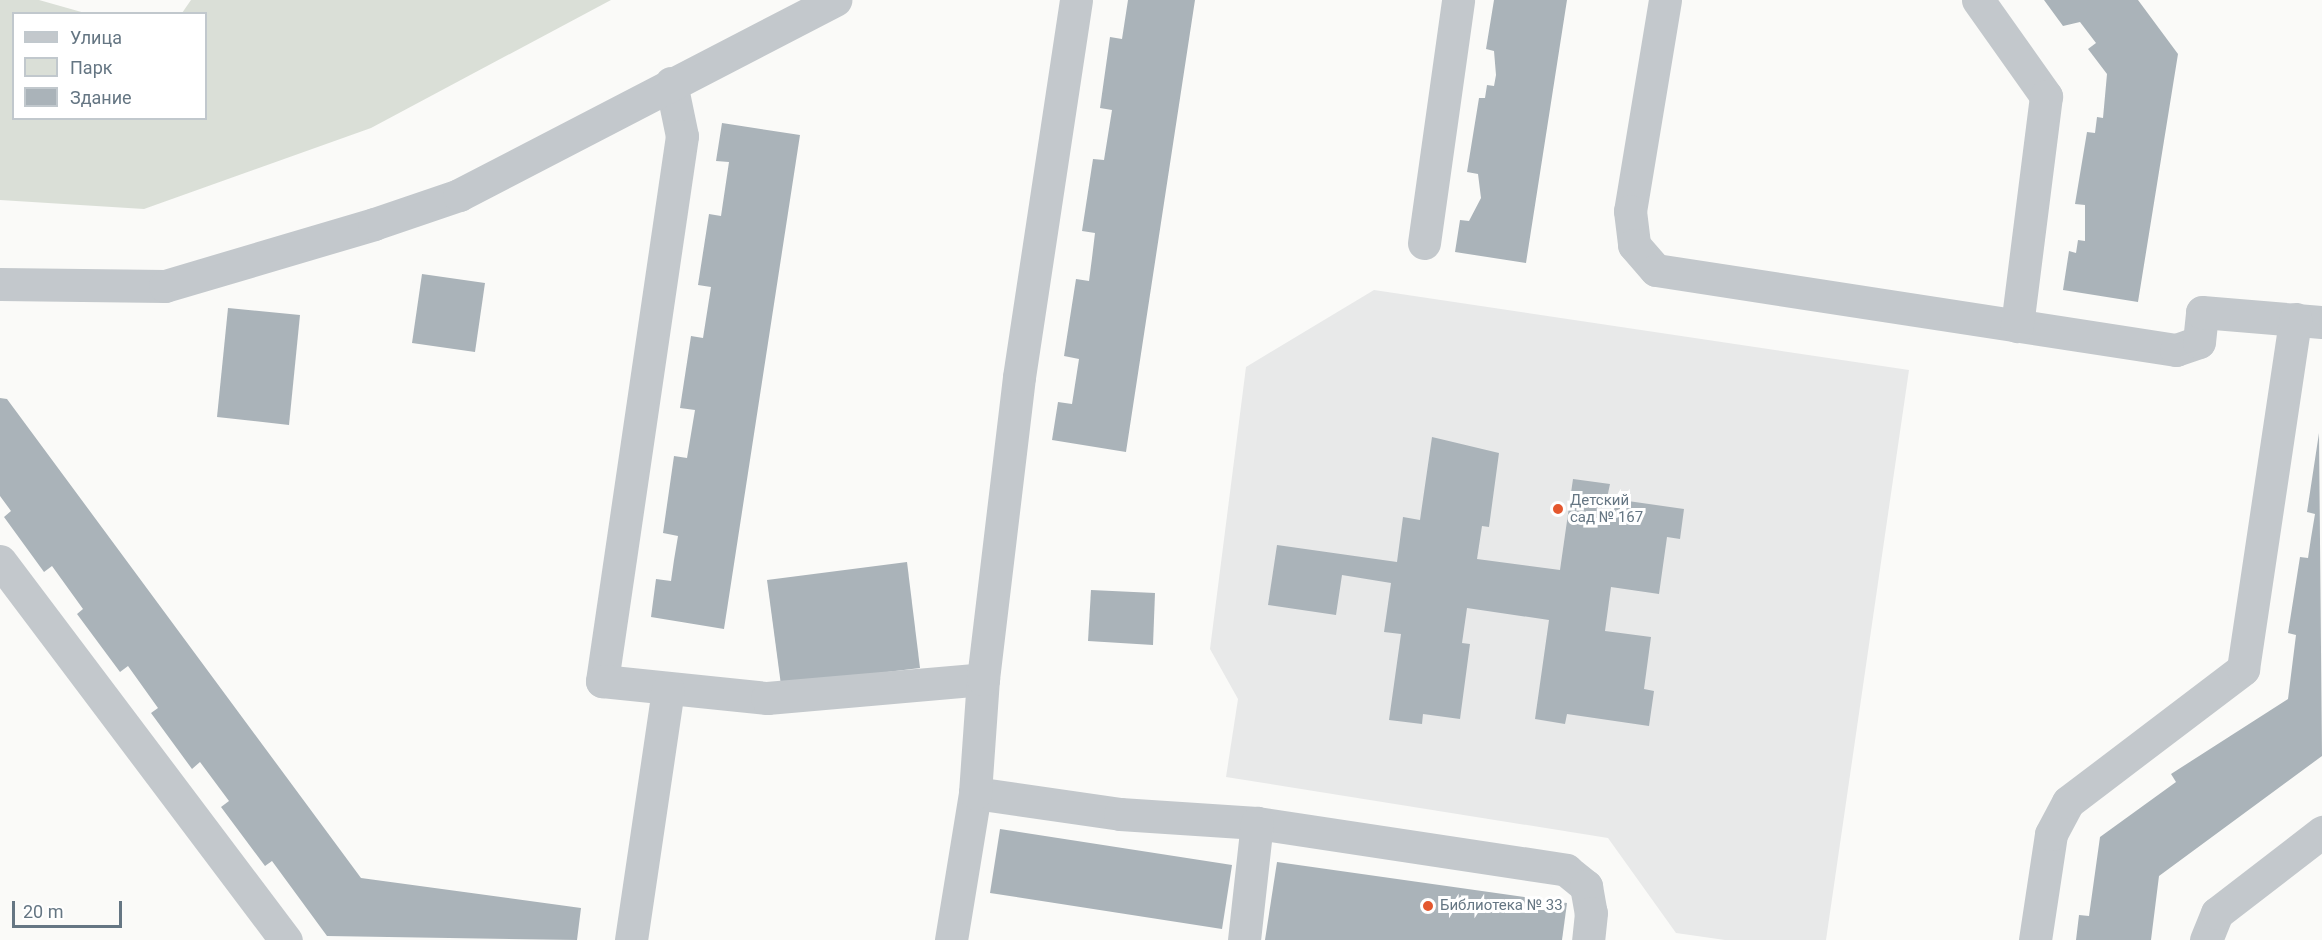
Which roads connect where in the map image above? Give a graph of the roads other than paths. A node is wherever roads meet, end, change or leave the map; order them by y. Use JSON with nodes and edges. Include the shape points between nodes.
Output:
{"nodes":[{"id":1,"x":835,"y":0,"type":"edge"},
{"id":2,"x":1076,"y":0,"type":"edge"},
{"id":3,"x":1458,"y":0,"type":"edge"},
{"id":4,"x":1665,"y":0,"type":"edge"},
{"id":5,"x":1978,"y":0,"type":"edge"},
{"id":6,"x":671,"y":83,"type":"junction"},
{"id":7,"x":1424,"y":243,"type":"dead end"},
{"id":8,"x":0,"y":284,"type":"edge"},
{"id":9,"x":2308,"y":321,"type":"edge"},
{"id":10,"x":2017,"y":326,"type":"junction"},
{"id":11,"x":0,"y":561,"type":"edge"},
{"id":12,"x":983,"y":679,"type":"junction"},
{"id":13,"x":668,"y":690,"type":"junction"},
{"id":14,"x":975,"y":793,"type":"junction"},
{"id":15,"x":1257,"y":823,"type":"junction"},
{"id":16,"x":2322,"y":832,"type":"edge"},
{"id":17,"x":286,"y":940,"type":"edge"},
{"id":18,"x":631,"y":940,"type":"edge"},
{"id":19,"x":951,"y":940,"type":"edge"},
{"id":20,"x":1244,"y":940,"type":"edge"},
{"id":21,"x":1587,"y":940,"type":"edge"},
{"id":22,"x":2035,"y":940,"type":"edge"},
{"id":23,"x":2206,"y":940,"type":"edge"}],
"edges":[{"from":1,"to":6,"type":"lane"},
{"from":2,"to":12,"type":"lane","via":[[1019,377]]},
{"from":3,"to":7,"type":"lane"},
{"from":4,"to":10,"type":"lane","via":[[1630,211],[1634,245],[1656,270]]},
{"from":5,"to":10,"type":"lane","via":[[2046,96]]},
{"from":6,"to":8,"type":"lane","via":[[459,195],[341,234],[165,286]]},
{"from":6,"to":13,"type":"lane","via":[[682,136],[602,681]]},
{"from":9,"to":10,"type":"lane","via":[[2202,312],[2199,342],[2176,350]]},
{"from":9,"to":22,"type":"lane","via":[[2243,669],[2068,802],[2051,834]]},
{"from":11,"to":17,"type":"lane"},
{"from":12,"to":13,"type":"lane","via":[[767,698]]},
{"from":12,"to":14,"type":"lane"},
{"from":13,"to":18,"type":"lane"},
{"from":14,"to":15,"type":"lane","via":[[1120,814]]},
{"from":14,"to":19,"type":"lane"},
{"from":15,"to":20,"type":"lane"},
{"from":15,"to":21,"type":"lane","via":[[1566,870],[1586,886],[1591,913]]},
{"from":16,"to":23,"type":"lane","via":[[2217,913]]}]}
